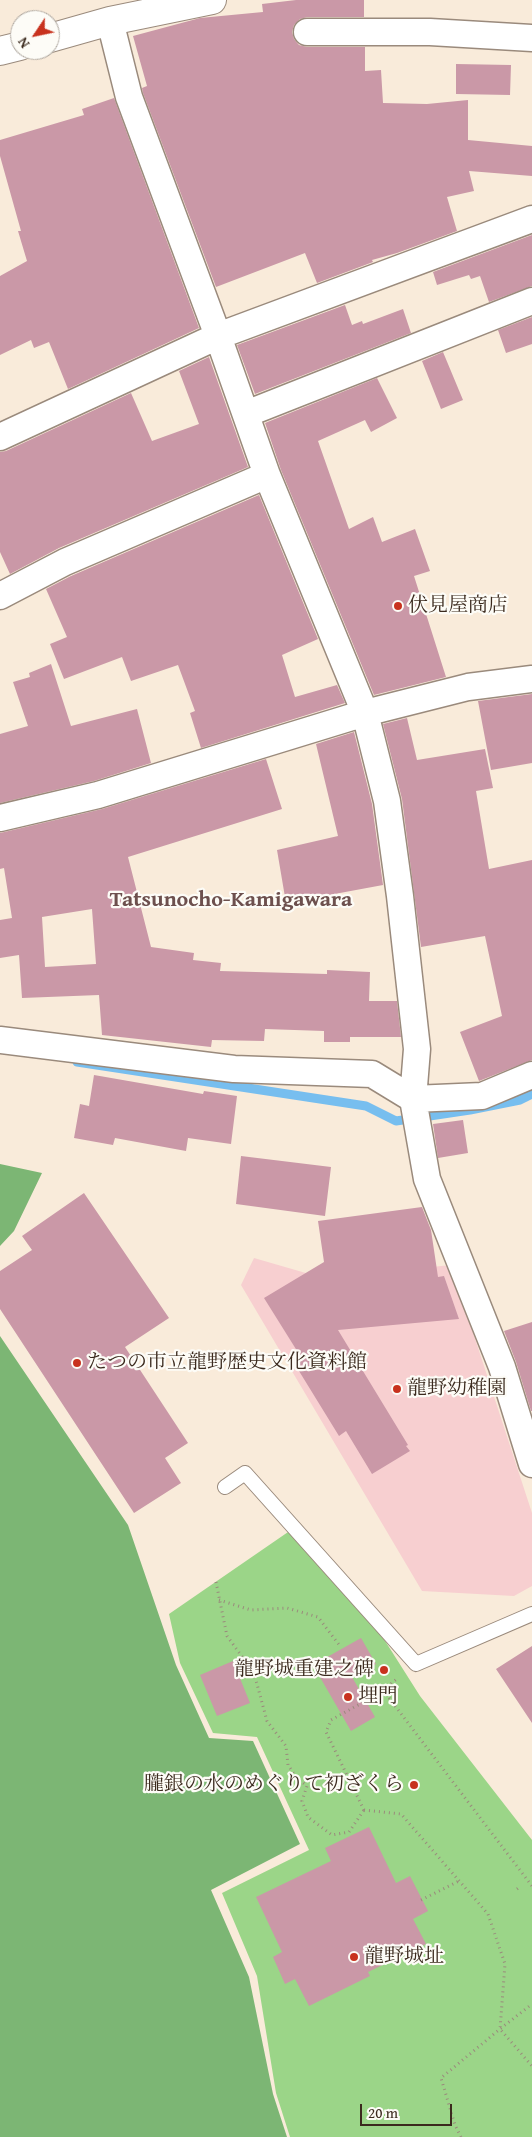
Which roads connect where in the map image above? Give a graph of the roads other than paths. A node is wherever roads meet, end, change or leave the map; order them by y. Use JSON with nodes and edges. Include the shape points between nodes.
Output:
{"nodes":[{"id":1,"x":212,"y":0,"type":"edge"},
{"id":2,"x":110,"y":21,"type":"junction"},
{"id":3,"x":307,"y":32,"type":"dead end"},
{"id":4,"x":60,"y":35,"type":"edge"},
{"id":5,"x":532,"y":38,"type":"edge"},
{"id":6,"x":532,"y":219,"type":"edge"},
{"id":7,"x":532,"y":301,"type":"edge"},
{"id":8,"x":218,"y":336,"type":"junction"},
{"id":9,"x":246,"y":414,"type":"junction"},
{"id":10,"x":0,"y":437,"type":"edge"},
{"id":11,"x":268,"y":475,"type":"junction"},
{"id":12,"x":0,"y":596,"type":"edge"},
{"id":13,"x":532,"y":679,"type":"edge"},
{"id":14,"x":365,"y":713,"type":"junction"},
{"id":15,"x":0,"y":818,"type":"edge"},
{"id":16,"x":0,"y":1040,"type":"edge"},
{"id":17,"x":532,"y":1075,"type":"edge"},
{"id":18,"x":413,"y":1099,"type":"junction"},
{"id":19,"x":532,"y":1464,"type":"edge"},
{"id":20,"x":225,"y":1488,"type":"dead end"},
{"id":21,"x":532,"y":1614,"type":"edge"}],
"edges":[{"from":1,"to":2,"type":"highway"},
{"from":2,"to":4,"type":"highway"},
{"from":2,"to":8,"type":"street","via":[[129,97]]},
{"from":3,"to":5,"type":"street","via":[[430,32]]},
{"from":6,"to":8,"type":"street"},
{"from":7,"to":9,"type":"street"},
{"from":8,"to":9,"type":"street"},
{"from":8,"to":10,"type":"street"},
{"from":9,"to":11,"type":"street"},
{"from":11,"to":12,"type":"street","via":[[65,562]]},
{"from":11,"to":14,"type":"street"},
{"from":13,"to":14,"type":"street","via":[[468,687]]},
{"from":14,"to":15,"type":"street","via":[[98,795]]},
{"from":14,"to":18,"type":"street","via":[[387,801],[400,896],[416,1048]]},
{"from":16,"to":18,"type":"street","via":[[234,1069],[372,1074]]},
{"from":17,"to":18,"type":"street","via":[[482,1096]]},
{"from":18,"to":19,"type":"street","via":[[427,1179],[502,1367]]},
{"from":20,"to":21,"type":"lane","via":[[246,1473],[416,1664]]}]}
